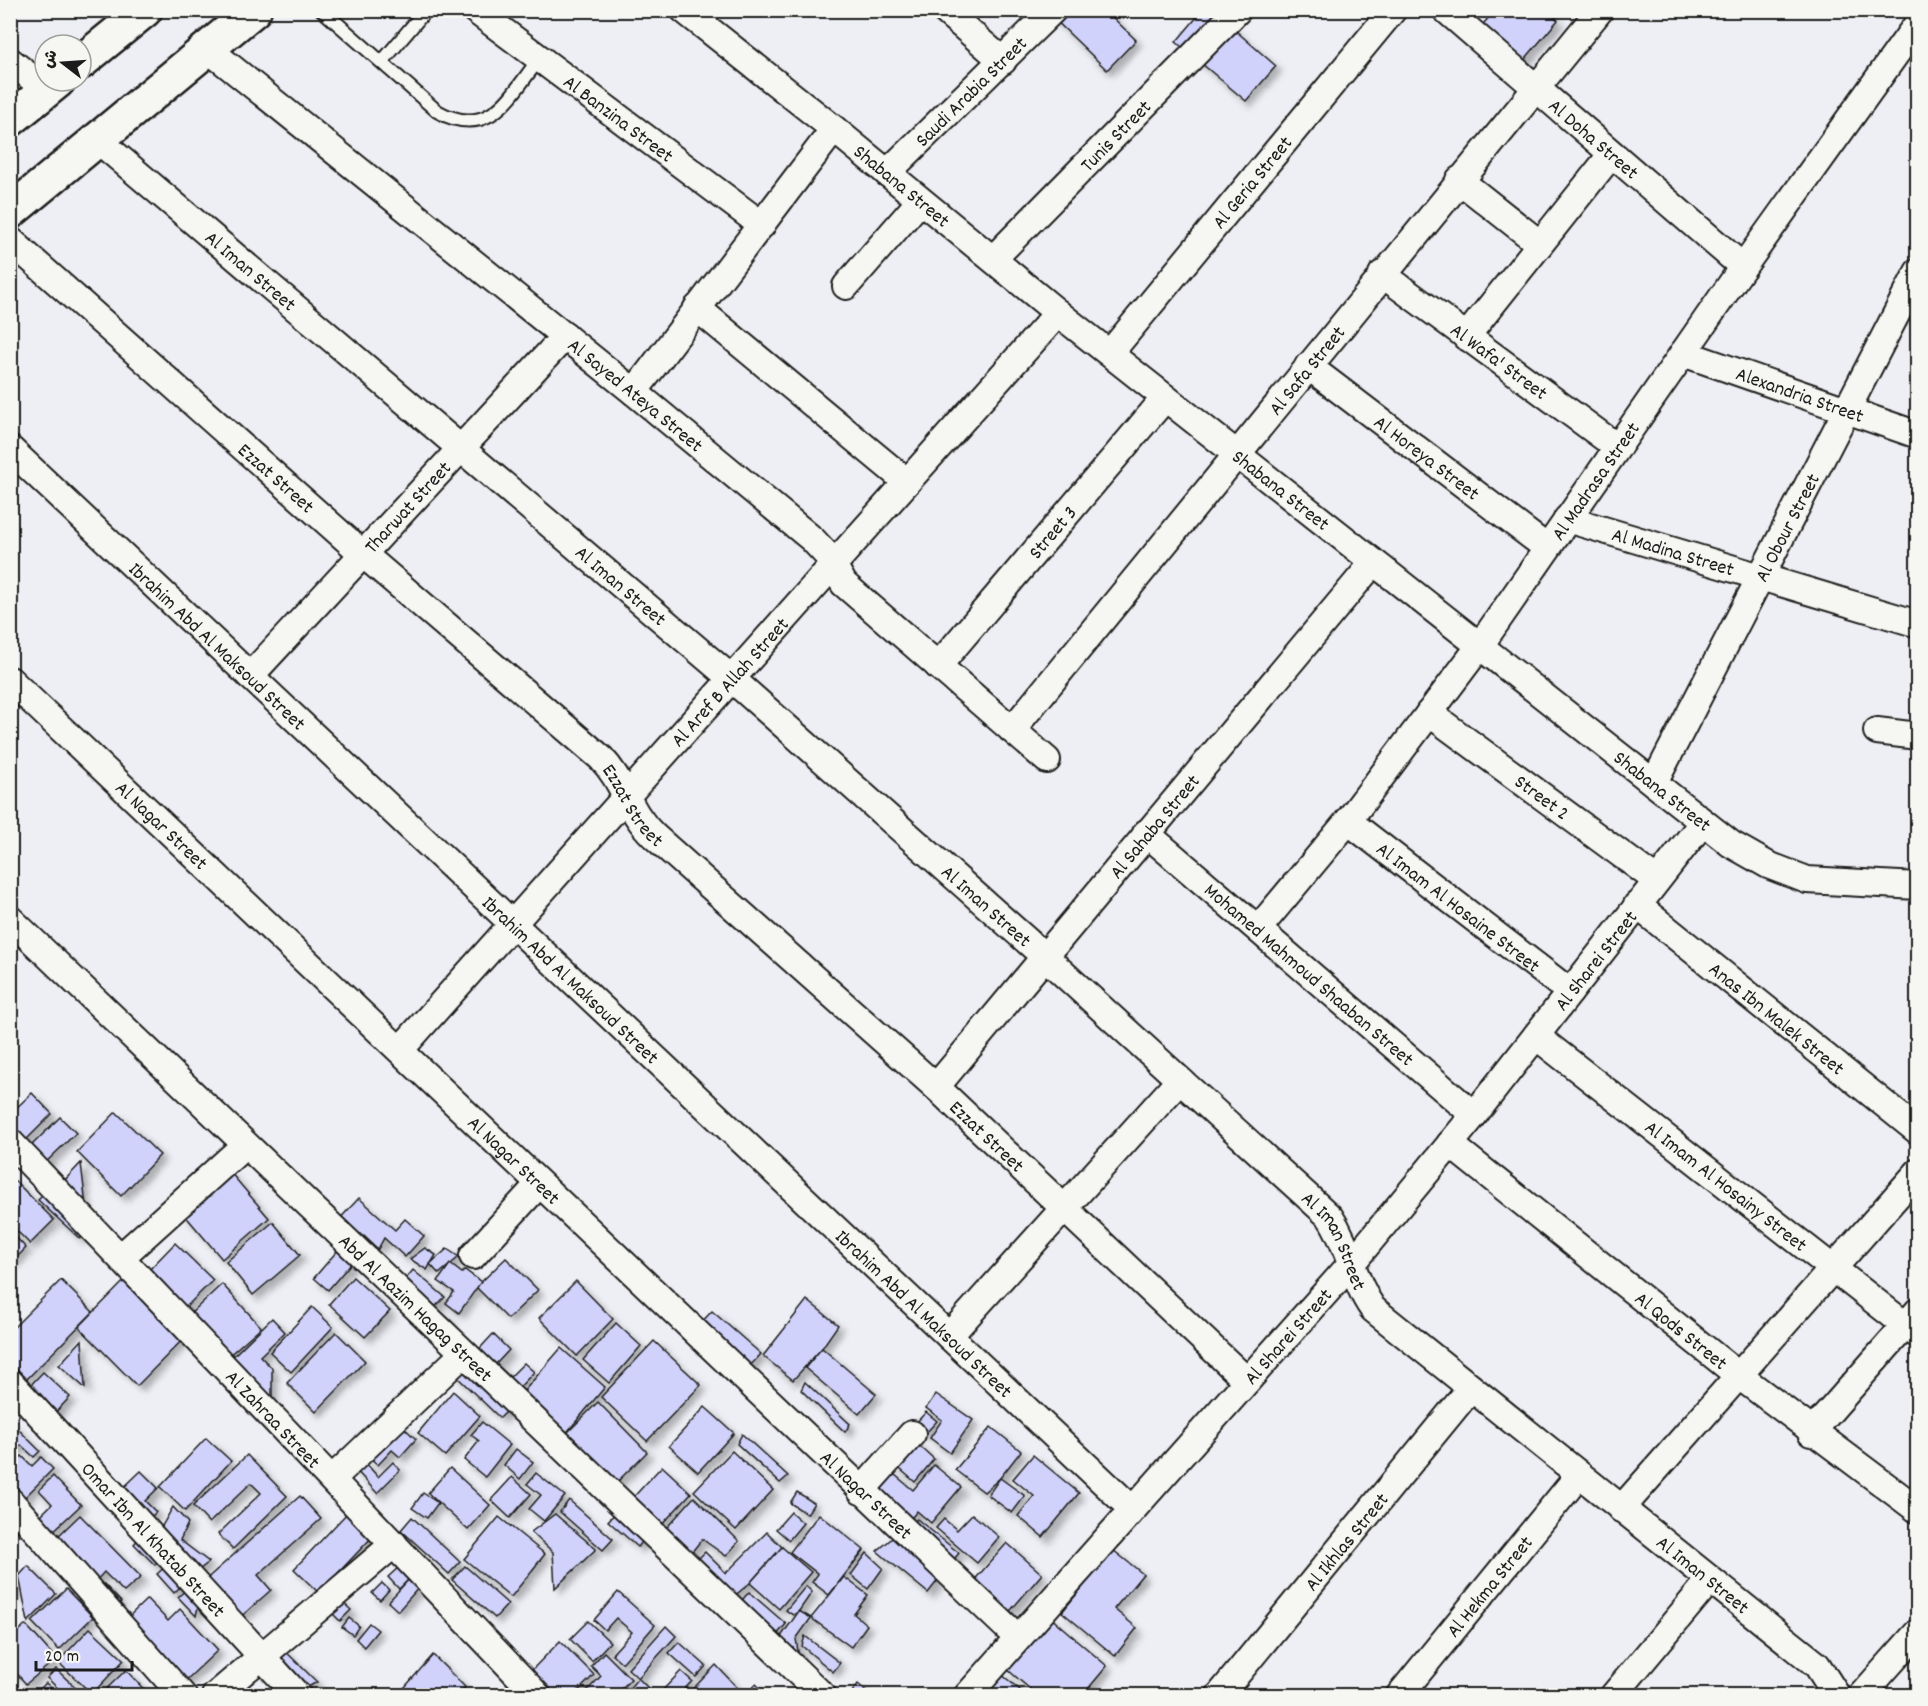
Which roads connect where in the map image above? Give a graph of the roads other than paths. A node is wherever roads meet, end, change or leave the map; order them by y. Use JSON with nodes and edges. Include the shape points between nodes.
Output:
{"nodes":[{"id":1,"x":254,"y":10,"type":"edge"},
{"id":2,"x":322,"y":10,"type":"edge"},
{"id":3,"x":426,"y":10,"type":"edge"},
{"id":4,"x":475,"y":10,"type":"edge"},
{"id":5,"x":944,"y":10,"type":"edge"},
{"id":6,"x":1053,"y":10,"type":"edge"},
{"id":7,"x":1238,"y":10,"type":"edge"},
{"id":8,"x":1393,"y":10,"type":"edge"},
{"id":9,"x":1446,"y":10,"type":"edge"},
{"id":10,"x":690,"y":12,"type":"edge"},
{"id":11,"x":136,"y":13,"type":"edge"},
{"id":12,"x":1586,"y":16,"type":"edge"},
{"id":13,"x":1917,"y":22,"type":"edge"},
{"id":14,"x":208,"y":49,"type":"junction"},
{"id":15,"x":93,"y":51,"type":"edge"},
{"id":16,"x":539,"y":59,"type":"junction"},
{"id":17,"x":10,"y":61,"type":"edge"},
{"id":18,"x":1003,"y":61,"type":"junction"},
{"id":19,"x":382,"y":62,"type":"junction"},
{"id":20,"x":33,"y":74,"type":"edge"},
{"id":21,"x":1535,"y":88,"type":"junction"},
{"id":22,"x":44,"y":93,"type":"edge"},
{"id":23,"x":10,"y":120,"type":"edge"},
{"id":24,"x":834,"y":129,"type":"junction"},
{"id":25,"x":98,"y":140,"type":"junction"},
{"id":26,"x":1611,"y":155,"type":"junction"},
{"id":27,"x":887,"y":173,"type":"junction"},
{"id":28,"x":1459,"y":180,"type":"junction"},
{"id":29,"x":920,"y":201,"type":"junction"},
{"id":30,"x":10,"y":212,"type":"edge"},
{"id":31,"x":762,"y":225,"type":"junction"},
{"id":32,"x":10,"y":240,"type":"edge"},
{"id":33,"x":1540,"y":244,"type":"junction"},
{"id":34,"x":993,"y":259,"type":"junction"},
{"id":35,"x":1743,"y":267,"type":"junction"},
{"id":36,"x":1917,"y":272,"type":"edge"},
{"id":37,"x":1382,"y":274,"type":"junction"},
{"id":38,"x":846,"y":286,"type":"dead end"},
{"id":39,"x":697,"y":308,"type":"junction"},
{"id":40,"x":1058,"y":313,"type":"junction"},
{"id":41,"x":565,"y":336,"type":"junction"},
{"id":42,"x":1466,"y":337,"type":"junction"},
{"id":43,"x":1110,"y":353,"type":"junction"},
{"id":44,"x":1683,"y":353,"type":"junction"},
{"id":45,"x":1308,"y":366,"type":"junction"},
{"id":46,"x":634,"y":392,"type":"junction"},
{"id":47,"x":1166,"y":398,"type":"junction"},
{"id":48,"x":1846,"y":410,"type":"junction"},
{"id":49,"x":1917,"y":435,"type":"edge"},
{"id":50,"x":1617,"y":447,"type":"junction"},
{"id":51,"x":460,"y":448,"type":"junction"},
{"id":52,"x":10,"y":449,"type":"edge"},
{"id":53,"x":1236,"y":455,"type":"junction"},
{"id":54,"x":907,"y":482,"type":"junction"},
{"id":55,"x":1567,"y":519,"type":"junction"},
{"id":56,"x":1547,"y":548,"type":"junction"},
{"id":57,"x":363,"y":554,"type":"junction"},
{"id":58,"x":1372,"y":563,"type":"junction"},
{"id":59,"x":832,"y":566,"type":"junction"},
{"id":60,"x":1762,"y":577,"type":"junction"},
{"id":61,"x":1917,"y":624,"type":"edge"},
{"id":62,"x":1479,"y":647,"type":"junction"},
{"id":63,"x":938,"y":666,"type":"junction"},
{"id":64,"x":250,"y":676,"type":"junction"},
{"id":65,"x":732,"y":679,"type":"junction"},
{"id":66,"x":10,"y":680,"type":"edge"},
{"id":67,"x":1429,"y":713,"type":"junction"},
{"id":68,"x":1012,"y":730,"type":"junction"},
{"id":69,"x":1877,"y":731,"type":"dead end"},
{"id":70,"x":1917,"y":736,"type":"edge"},
{"id":71,"x":1047,"y":760,"type":"dead end"},
{"id":72,"x":1654,"y":783,"type":"junction"},
{"id":73,"x":625,"y":798,"type":"junction"},
{"id":74,"x":1348,"y":820,"type":"junction"},
{"id":75,"x":1703,"y":822,"type":"junction"},
{"id":76,"x":1146,"y":833,"type":"junction"},
{"id":77,"x":1656,"y":880,"type":"junction"},
{"id":78,"x":1917,"y":886,"type":"edge"},
{"id":79,"x":1637,"y":904,"type":"junction"},
{"id":80,"x":513,"y":924,"type":"junction"},
{"id":81,"x":1258,"y":928,"type":"junction"},
{"id":82,"x":15,"y":932,"type":"edge"},
{"id":83,"x":1043,"y":955,"type":"junction"},
{"id":84,"x":1570,"y":992,"type":"junction"},
{"id":85,"x":1536,"y":1036,"type":"junction"},
{"id":86,"x":400,"y":1050,"type":"junction"},
{"id":87,"x":1179,"y":1081,"type":"junction"},
{"id":88,"x":936,"y":1087,"type":"junction"},
{"id":89,"x":1474,"y":1115,"type":"junction"},
{"id":90,"x":1917,"y":1131,"type":"edge"},
{"id":91,"x":10,"y":1142,"type":"edge"},
{"id":92,"x":1450,"y":1144,"type":"junction"},
{"id":93,"x":245,"y":1145,"type":"junction"},
{"id":94,"x":1917,"y":1172,"type":"edge"},
{"id":95,"x":539,"y":1184,"type":"junction"},
{"id":96,"x":1064,"y":1208,"type":"junction"},
{"id":97,"x":472,"y":1256,"type":"dead end"},
{"id":98,"x":121,"y":1257,"type":"junction"},
{"id":99,"x":1352,"y":1263,"type":"junction"},
{"id":100,"x":1833,"y":1268,"type":"junction"},
{"id":101,"x":1913,"y":1323,"type":"edge"},
{"id":102,"x":949,"y":1336,"type":"junction"},
{"id":103,"x":463,"y":1354,"type":"junction"},
{"id":104,"x":1738,"y":1375,"type":"junction"},
{"id":105,"x":1246,"y":1381,"type":"junction"},
{"id":106,"x":10,"y":1382,"type":"edge"},
{"id":107,"x":1471,"y":1388,"type":"junction"},
{"id":108,"x":1811,"y":1433,"type":"junction"},
{"id":109,"x":912,"y":1434,"type":"dead end"},
{"id":110,"x":1579,"y":1475,"type":"junction"},
{"id":111,"x":332,"y":1479,"type":"junction"},
{"id":112,"x":861,"y":1491,"type":"junction"},
{"id":113,"x":10,"y":1501,"type":"edge"},
{"id":114,"x":1132,"y":1509,"type":"junction"},
{"id":115,"x":1621,"y":1509,"type":"junction"},
{"id":116,"x":1917,"y":1510,"type":"edge"},
{"id":117,"x":394,"y":1544,"type":"junction"},
{"id":118,"x":1710,"y":1580,"type":"junction"},
{"id":119,"x":1917,"y":1632,"type":"edge"},
{"id":120,"x":1018,"y":1638,"type":"junction"},
{"id":121,"x":262,"y":1656,"type":"junction"},
{"id":122,"x":182,"y":1695,"type":"edge"},
{"id":123,"x":215,"y":1695,"type":"edge"},
{"id":124,"x":298,"y":1695,"type":"edge"},
{"id":125,"x":538,"y":1695,"type":"edge"},
{"id":126,"x":823,"y":1695,"type":"edge"},
{"id":127,"x":967,"y":1695,"type":"edge"},
{"id":128,"x":1219,"y":1695,"type":"edge"},
{"id":129,"x":1399,"y":1695,"type":"edge"},
{"id":130,"x":1613,"y":1695,"type":"edge"},
{"id":131,"x":1838,"y":1695,"type":"edge"},
{"id":132,"x":1861,"y":1695,"type":"edge"}],
"edges":[{"from":1,"to":14,"type":"main road"},
{"from":2,"to":19,"type":"lane"},
{"from":3,"to":19,"type":"lane"},
{"from":4,"to":16,"type":"street","name":"Al Banzina Street"},
{"from":5,"to":18,"type":"street"},
{"from":6,"to":18,"type":"street","name":"Saudi Arabia Street"},
{"from":7,"to":34,"type":"street","name":"Tunis Street"},
{"from":8,"to":43,"type":"street","name":"Al Geria Street"},
{"from":9,"to":21,"type":"street","name":"Al Doha Street"},
{"from":10,"to":24,"type":"street","name":"Shabana Street"},
{"from":11,"to":15,"type":"main road"},
{"from":12,"to":21,"type":"street","name":"Al Safa Street"},
{"from":13,"to":35,"type":"street","name":"Al Madrasa Street"},
{"from":14,"to":25,"type":"main road"},
{"from":14,"to":41,"type":"street","name":"Al Sayed Ateya Street"},
{"from":16,"to":19,"type":"lane","via":[[496,113],[472,121],[437,111]]},
{"from":16,"to":31,"type":"street","name":"Al Banzina Street"},
{"from":17,"to":20,"type":"street"},
{"from":18,"to":27,"type":"street","name":"Saudi Arabia Street"},
{"from":21,"to":26,"type":"street","name":"Al Doha Street"},
{"from":21,"to":28,"type":"street","name":"Al Safa Street"},
{"from":22,"to":23,"type":"main road"},
{"from":24,"to":27,"type":"street","name":"Shabana Street"},
{"from":24,"to":31,"type":"street"},
{"from":25,"to":30,"type":"main road"},
{"from":25,"to":51,"type":"street","name":"Al Iman Street"},
{"from":26,"to":33,"type":"street"},
{"from":26,"to":35,"type":"street","name":"Al Doha Street"},
{"from":27,"to":29,"type":"street","name":"Shabana Street"},
{"from":28,"to":33,"type":"street"},
{"from":28,"to":37,"type":"street","name":"Al Safa Street"},
{"from":29,"to":34,"type":"street","name":"Shabana Street"},
{"from":29,"to":38,"type":"street"},
{"from":31,"to":39,"type":"street"},
{"from":32,"to":57,"type":"street","name":"Ezzat Street"},
{"from":33,"to":42,"type":"street"},
{"from":34,"to":40,"type":"street","name":"Shabana Street"},
{"from":35,"to":44,"type":"street","name":"Al Madrasa Street"},
{"from":36,"to":48,"type":"street","name":"Al Obour Street"},
{"from":37,"to":42,"type":"street","name":"Al Wafa' Street"},
{"from":37,"to":45,"type":"street","name":"Al Safa Street"},
{"from":39,"to":46,"type":"street"},
{"from":39,"to":54,"type":"street"},
{"from":40,"to":43,"type":"street","name":"Shabana Street"},
{"from":40,"to":54,"type":"street","name":"Al Aref B Allah Street"},
{"from":41,"to":46,"type":"street","name":"Al Sayed Ateya Street"},
{"from":41,"to":51,"type":"street","name":"Tharwat Street"},
{"from":42,"to":50,"type":"street","name":"Al Wafa' Street"},
{"from":43,"to":47,"type":"street","name":"Shabana Street"},
{"from":44,"to":48,"type":"street","name":"Alexandria Street"},
{"from":44,"to":50,"type":"street","name":"Al Madrasa Street"},
{"from":45,"to":53,"type":"street","name":"Al Safa Street"},
{"from":45,"to":56,"type":"street","name":"Al Horeya Street"},
{"from":46,"to":59,"type":"street","name":"Al Sayed Ateya Street","via":[[820,547]]},
{"from":47,"to":53,"type":"street","name":"Shabana Street"},
{"from":47,"to":63,"type":"street","name":"Street 3"},
{"from":48,"to":49,"type":"street","name":"Alexandria Street"},
{"from":48,"to":60,"type":"street","name":"Al Obour Street"},
{"from":50,"to":55,"type":"street","name":"Al Madrasa Street"},
{"from":51,"to":57,"type":"street","name":"Tharwat Street"},
{"from":51,"to":65,"type":"street","name":"Al Iman Street"},
{"from":52,"to":64,"type":"street","name":"Ibrahim Abd Al Maksoud Street"},
{"from":53,"to":58,"type":"street","name":"Shabana Street"},
{"from":53,"to":68,"type":"street","name":"Al Safa Street"},
{"from":54,"to":59,"type":"street","name":"Al Aref B Allah Street"},
{"from":55,"to":56,"type":"street","name":"Al Madrasa Street"},
{"from":55,"to":60,"type":"street","name":"Al Madina Street"},
{"from":56,"to":62,"type":"street","name":"Al Madrasa Street"},
{"from":57,"to":64,"type":"street","name":"Tharwat Street"},
{"from":57,"to":73,"type":"street","name":"Ezzat Street","via":[[601,758],[612,770]]},
{"from":58,"to":62,"type":"street","name":"Shabana Street"},
{"from":58,"to":76,"type":"street","name":"Al Sahaba Street"},
{"from":59,"to":63,"type":"street","name":"Al Sayed Ateya Street","via":[[843,584]]},
{"from":59,"to":65,"type":"street","name":"Al Aref B Allah Street"},
{"from":60,"to":61,"type":"street","name":"Al Madina Street"},
{"from":60,"to":72,"type":"street","name":"Al Obour Street"},
{"from":62,"to":67,"type":"street","name":"Al Madrasa Street"},
{"from":62,"to":72,"type":"street","name":"Shabana Street"},
{"from":63,"to":68,"type":"street","name":"Al Sayed Ateya Street"},
{"from":64,"to":80,"type":"street","name":"Ibrahim Abd Al Maksoud Street"},
{"from":65,"to":73,"type":"street","name":"Al Aref B Allah Street"},
{"from":65,"to":83,"type":"street","name":"Al Iman Street"},
{"from":66,"to":86,"type":"street","name":"Al Nagar Street"},
{"from":67,"to":74,"type":"street","name":"Al Madrasa Street"},
{"from":67,"to":77,"type":"street","name":"Street 2"},
{"from":68,"to":71,"type":"street","name":"Al Sayed Ateya Street"},
{"from":69,"to":70,"type":"street"},
{"from":72,"to":75,"type":"street","name":"Shabana Street"},
{"from":73,"to":80,"type":"street","name":"Al Aref B Allah Street"},
{"from":73,"to":88,"type":"street","name":"Ezzat Street","via":[[654,836]]},
{"from":74,"to":81,"type":"street","name":"Al Madrasa Street"},
{"from":74,"to":84,"type":"street","name":"Al Imam Al Hosaine Street"},
{"from":75,"to":77,"type":"street","name":"Al Sharei Street"},
{"from":75,"to":78,"type":"street","name":"Shabana Street","via":[[1749,856],[1807,880]]},
{"from":76,"to":81,"type":"street","name":"Mohamed Mahmoud Shaaban Street"},
{"from":76,"to":83,"type":"street","name":"Al Sahaba Street"},
{"from":77,"to":79,"type":"street","name":"Al Sharei Street"},
{"from":79,"to":84,"type":"street","name":"Al Sharei Street"},
{"from":79,"to":90,"type":"street","name":"Anas Ibn Malek Street"},
{"from":80,"to":86,"type":"street","name":"Al Aref B Allah Street"},
{"from":80,"to":102,"type":"street","name":"Ibrahim Abd Al Maksoud Street"},
{"from":81,"to":89,"type":"street","name":"Mohamed Mahmoud Shaaban Street"},
{"from":82,"to":93,"type":"street","name":"Abd Al Aazim Hagag Street"},
{"from":83,"to":87,"type":"street","name":"Al Iman Street"},
{"from":83,"to":88,"type":"street","name":"Al Sahaba Street"},
{"from":84,"to":85,"type":"street","name":"Al Sharei Street"},
{"from":85,"to":89,"type":"street","name":"Al Sharei Street"},
{"from":85,"to":100,"type":"street","name":"Al Imam Al Hosainy Street"},
{"from":86,"to":95,"type":"street","name":"Al Nagar Street"},
{"from":87,"to":96,"type":"street"},
{"from":87,"to":99,"type":"street","name":"Al Iman Street","via":[[1330,1217]]},
{"from":88,"to":96,"type":"street","name":"Ezzat Street"},
{"from":89,"to":92,"type":"street","name":"Al Sharei Street"},
{"from":91,"to":98,"type":"street","name":"Al Zahraa Street"},
{"from":92,"to":99,"type":"street","name":"Al Sharei Street"},
{"from":92,"to":104,"type":"street","name":"Al Qods Street"},
{"from":93,"to":98,"type":"street"},
{"from":93,"to":103,"type":"street","name":"Abd Al Aazim Hagag Street"},
{"from":94,"to":100,"type":"street"},
{"from":95,"to":97,"type":"street"},
{"from":95,"to":112,"type":"street","name":"Al Nagar Street"},
{"from":96,"to":102,"type":"street"},
{"from":96,"to":105,"type":"street","name":"Ezzat Street"},
{"from":98,"to":111,"type":"street","name":"Al Zahraa Street"},
{"from":99,"to":105,"type":"street","name":"Al Sharei Street"},
{"from":99,"to":107,"type":"street","name":"Al Iman Street","via":[[1355,1279],[1373,1309]]},
{"from":100,"to":101,"type":"street","name":"Al Imam Al Hosainy Street"},
{"from":100,"to":104,"type":"street"},
{"from":101,"to":108,"type":"street"},
{"from":102,"to":114,"type":"street","name":"Ibrahim Abd Al Maksoud Street"},
{"from":103,"to":111,"type":"street"},
{"from":103,"to":126,"type":"street","name":"Abd Al Aazim Hagag Street"},
{"from":104,"to":108,"type":"street","name":"Al Qods Street"},
{"from":104,"to":115,"type":"street"},
{"from":105,"to":114,"type":"street","name":"Al Sharei Street"},
{"from":106,"to":121,"type":"street","name":"Omar Ibn Al Khatab Street"},
{"from":107,"to":110,"type":"street","name":"Al Iman Street"},
{"from":107,"to":128,"type":"street","name":"Al Ikhlas Street"},
{"from":108,"to":116,"type":"street","name":"Al Qods Street"},
{"from":109,"to":112,"type":"street"},
{"from":110,"to":115,"type":"street","name":"Al Iman Street"},
{"from":110,"to":129,"type":"street","name":"Al Hekma Street"},
{"from":111,"to":117,"type":"street","name":"Al Zahraa Street"},
{"from":112,"to":120,"type":"street","name":"Al Nagar Street"},
{"from":113,"to":122,"type":"street"},
{"from":114,"to":120,"type":"street","name":"Al Sharei Street"},
{"from":115,"to":118,"type":"street","name":"Al Iman Street"},
{"from":117,"to":121,"type":"street"},
{"from":117,"to":125,"type":"street","name":"Al Zahraa Street"},
{"from":118,"to":130,"type":"street"},
{"from":118,"to":131,"type":"street","name":"Al Iman Street","via":[[1817,1665]]},
{"from":119,"to":132,"type":"street"},
{"from":120,"to":127,"type":"street","name":"Al Sharei Street"},
{"from":121,"to":123,"type":"street"},
{"from":121,"to":124,"type":"street","name":"Omar Ibn Al Khatab Street"}]}
